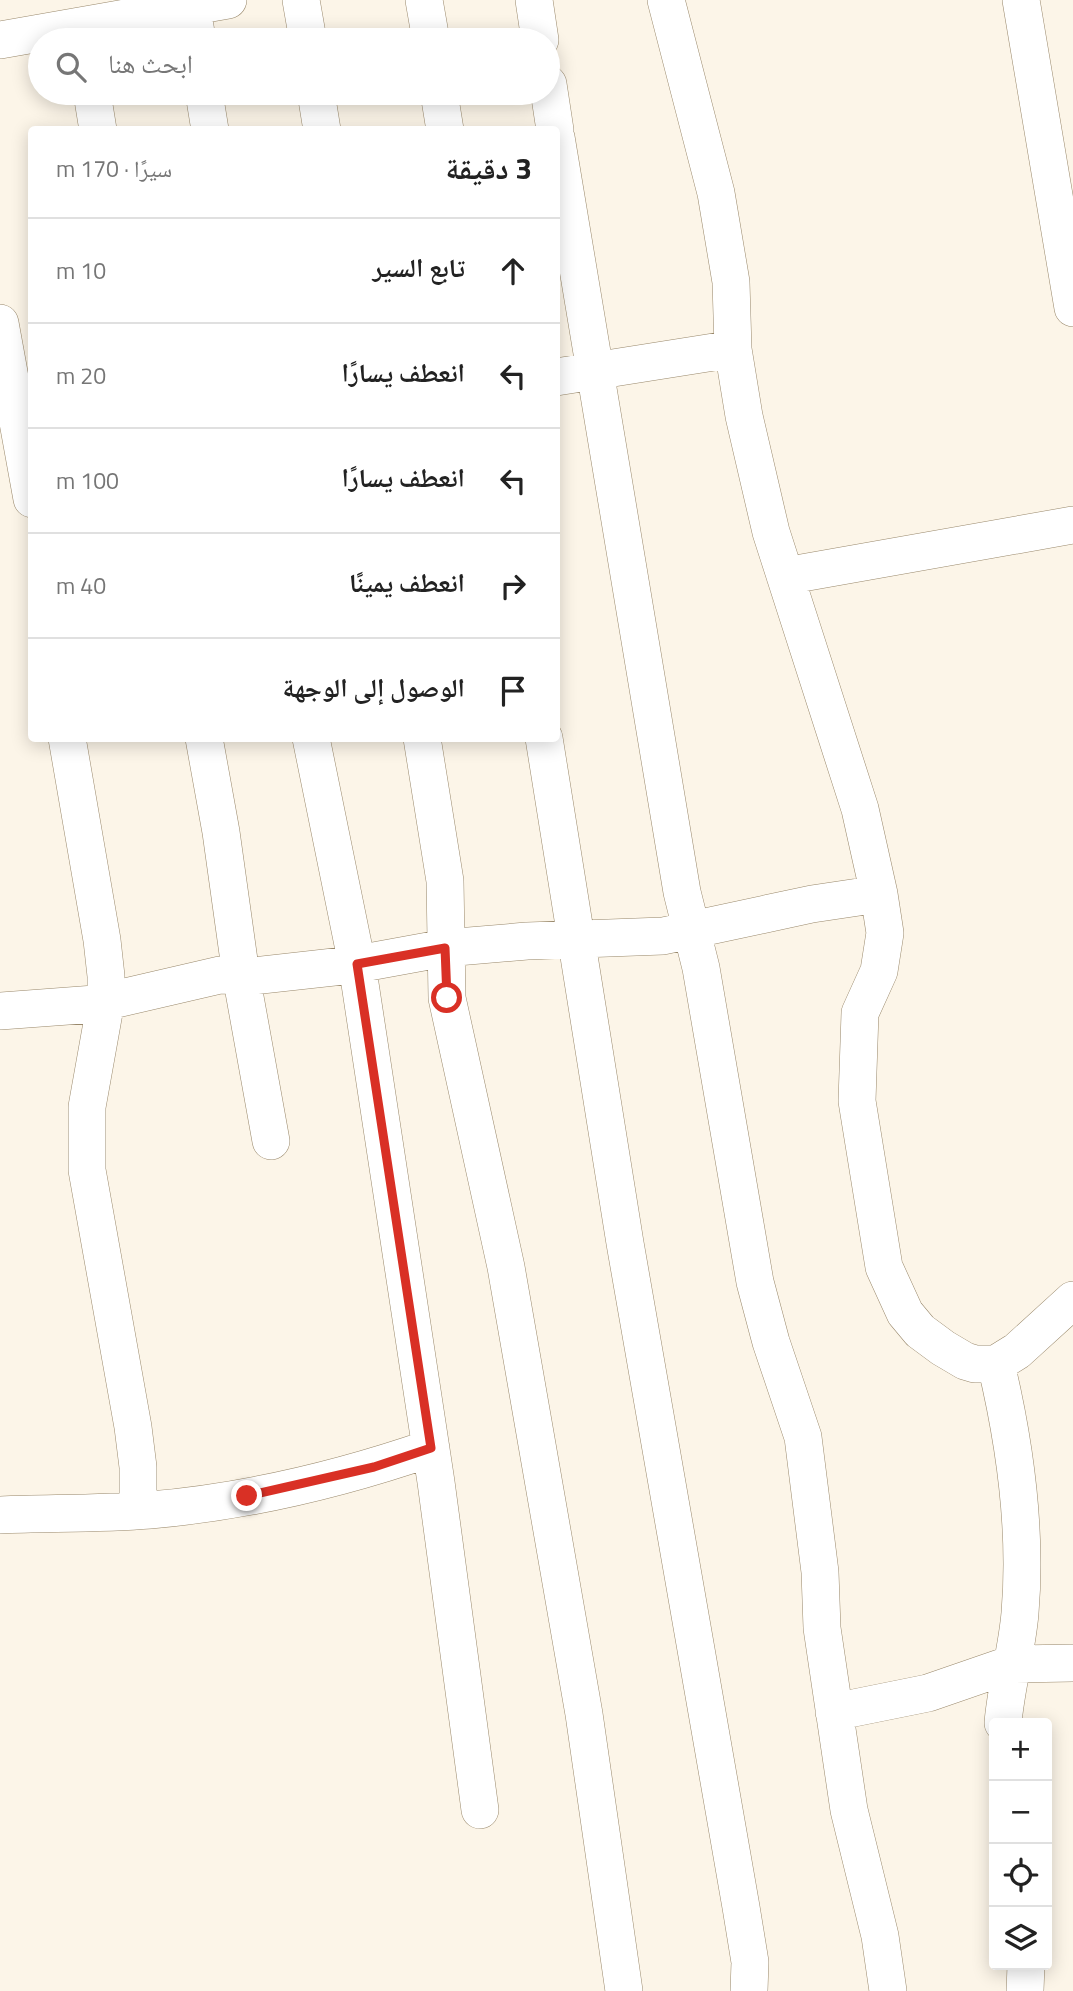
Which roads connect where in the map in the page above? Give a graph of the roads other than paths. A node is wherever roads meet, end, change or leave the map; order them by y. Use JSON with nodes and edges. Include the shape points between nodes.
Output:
{"nodes":[{"id":1,"x":228,"y":0,"type":"edge"},
{"id":2,"x":301,"y":0,"type":"edge"},
{"id":3,"x":425,"y":0,"type":"edge"},
{"id":4,"x":534,"y":0,"type":"edge"},
{"id":5,"x":666,"y":0,"type":"edge"},
{"id":6,"x":1021,"y":0,"type":"edge"},
{"id":7,"x":194,"y":23,"type":"edge"},
{"id":8,"x":138,"y":28,"type":"edge"},
{"id":9,"x":306,"y":28,"type":"edge"},
{"id":10,"x":429,"y":28,"type":"edge"},
{"id":11,"x":538,"y":28,"type":"edge"},
{"id":12,"x":28,"y":38,"type":"edge"},
{"id":13,"x":0,"y":40,"type":"edge"},
{"id":14,"x":94,"y":105,"type":"edge"},
{"id":15,"x":206,"y":105,"type":"edge"},
{"id":16,"x":318,"y":105,"type":"edge"},
{"id":17,"x":441,"y":105,"type":"edge"},
{"id":18,"x":551,"y":105,"type":"edge"},
{"id":19,"x":97,"y":126,"type":"edge"},
{"id":20,"x":209,"y":126,"type":"edge"},
{"id":21,"x":322,"y":126,"type":"edge"},
{"id":22,"x":444,"y":126,"type":"edge"},
{"id":23,"x":554,"y":126,"type":"edge"},
{"id":24,"x":560,"y":161,"type":"edge"},
{"id":25,"x":1073,"y":308,"type":"edge"},
{"id":26,"x":0,"y":323,"type":"edge"},
{"id":27,"x":733,"y":349,"type":"junction"},
{"id":28,"x":595,"y":370,"type":"junction"},
{"id":29,"x":560,"y":376,"type":"edge"},
{"id":30,"x":22,"y":477,"type":"edge"},
{"id":31,"x":1073,"y":525,"type":"edge"},
{"id":32,"x":785,"y":576,"type":"junction"},
{"id":33,"x":67,"y":742,"type":"edge"},
{"id":34,"x":205,"y":742,"type":"edge"},
{"id":35,"x":312,"y":742,"type":"edge"},
{"id":36,"x":423,"y":742,"type":"edge"},
{"id":37,"x":545,"y":742,"type":"edge"},
{"id":38,"x":878,"y":894,"type":"junction"},
{"id":39,"x":692,"y":931,"type":"junction"},
{"id":40,"x":576,"y":939,"type":"junction"},
{"id":41,"x":445,"y":948,"type":"junction"},
{"id":42,"x":357,"y":964,"type":"junction"},
{"id":43,"x":241,"y":975,"type":"junction"},
{"id":44,"x":106,"y":1001,"type":"junction"},
{"id":45,"x":0,"y":1011,"type":"edge"},
{"id":46,"x":271,"y":1141,"type":"dead end"},
{"id":47,"x":1073,"y":1300,"type":"edge"},
{"id":48,"x":996,"y":1364,"type":"junction"},
{"id":49,"x":431,"y":1448,"type":"junction"},
{"id":50,"x":138,"y":1510,"type":"junction"},
{"id":51,"x":0,"y":1516,"type":"edge"},
{"id":52,"x":1073,"y":1663,"type":"edge"},
{"id":53,"x":1012,"y":1664,"type":"junction"},
{"id":54,"x":834,"y":1712,"type":"junction"},
{"id":55,"x":1004,"y":1718,"type":"edge"},
{"id":56,"x":480,"y":1810,"type":"dead end"},
{"id":57,"x":1026,"y":1970,"type":"edge"},
{"id":58,"x":624,"y":1991,"type":"edge"},
{"id":59,"x":749,"y":1991,"type":"edge"},
{"id":60,"x":888,"y":1991,"type":"edge"},
{"id":61,"x":1024,"y":1991,"type":"edge"}],
"edges":[{"from":1,"to":7,"type":"street"},
{"from":2,"to":9,"type":"street"},
{"from":3,"to":10,"type":"street"},
{"from":4,"to":11,"type":"street"},
{"from":5,"to":27,"type":"street","via":[[716,193],[732,282]]},
{"from":6,"to":25,"type":"street"},
{"from":7,"to":8,"type":"street"},
{"from":12,"to":13,"type":"street"},
{"from":14,"to":19,"type":"street"},
{"from":15,"to":20,"type":"street"},
{"from":16,"to":21,"type":"street"},
{"from":17,"to":22,"type":"street"},
{"from":18,"to":23,"type":"street"},
{"from":24,"to":28,"type":"street"},
{"from":26,"to":30,"type":"street"},
{"from":27,"to":28,"type":"street"},
{"from":27,"to":32,"type":"street","via":[[750,442]]},
{"from":28,"to":29,"type":"street"},
{"from":28,"to":39,"type":"street"},
{"from":31,"to":32,"type":"street"},
{"from":32,"to":38,"type":"street","via":[[860,809]]},
{"from":33,"to":44,"type":"street","via":[[102,940]]},
{"from":34,"to":43,"type":"street"},
{"from":35,"to":42,"type":"street"},
{"from":36,"to":41,"type":"street","via":[[445,881]]},
{"from":37,"to":40,"type":"street"},
{"from":38,"to":39,"type":"street"},
{"from":38,"to":48,"type":"street","via":[[885,933],[883,954],[860,1013],[857,1101],[884,1268],[905,1313],[920,1331],[965,1361]]},
{"from":39,"to":40,"type":"street"},
{"from":39,"to":54,"type":"street","via":[[755,1282],[803,1437]]},
{"from":40,"to":41,"type":"street"},
{"from":40,"to":59,"type":"street","via":[[741,1907],[750,1962]]},
{"from":41,"to":42,"type":"street"},
{"from":41,"to":58,"type":"street","via":[[447,998],[509,1280],[584,1714]]},
{"from":42,"to":43,"type":"street"},
{"from":42,"to":49,"type":"street"},
{"from":43,"to":44,"type":"street","via":[[220,975]]},
{"from":43,"to":46,"type":"street"},
{"from":44,"to":45,"type":"street"},
{"from":44,"to":50,"type":"street","via":[[87,1107],[87,1170],[133,1427]]},
{"from":47,"to":48,"type":"street"},
{"from":48,"to":53,"type":"street","via":[[1017,1468],[1020,1613]]},
{"from":49,"to":50,"type":"street","via":[[272,1491]]},
{"from":49,"to":56,"type":"street"},
{"from":50,"to":51,"type":"street"},
{"from":52,"to":53,"type":"street"},
{"from":53,"to":54,"type":"street","via":[[928,1693]]},
{"from":53,"to":55,"type":"street"},
{"from":54,"to":60,"type":"street","via":[[849,1810],[880,1936]]},
{"from":57,"to":61,"type":"street"}]}
